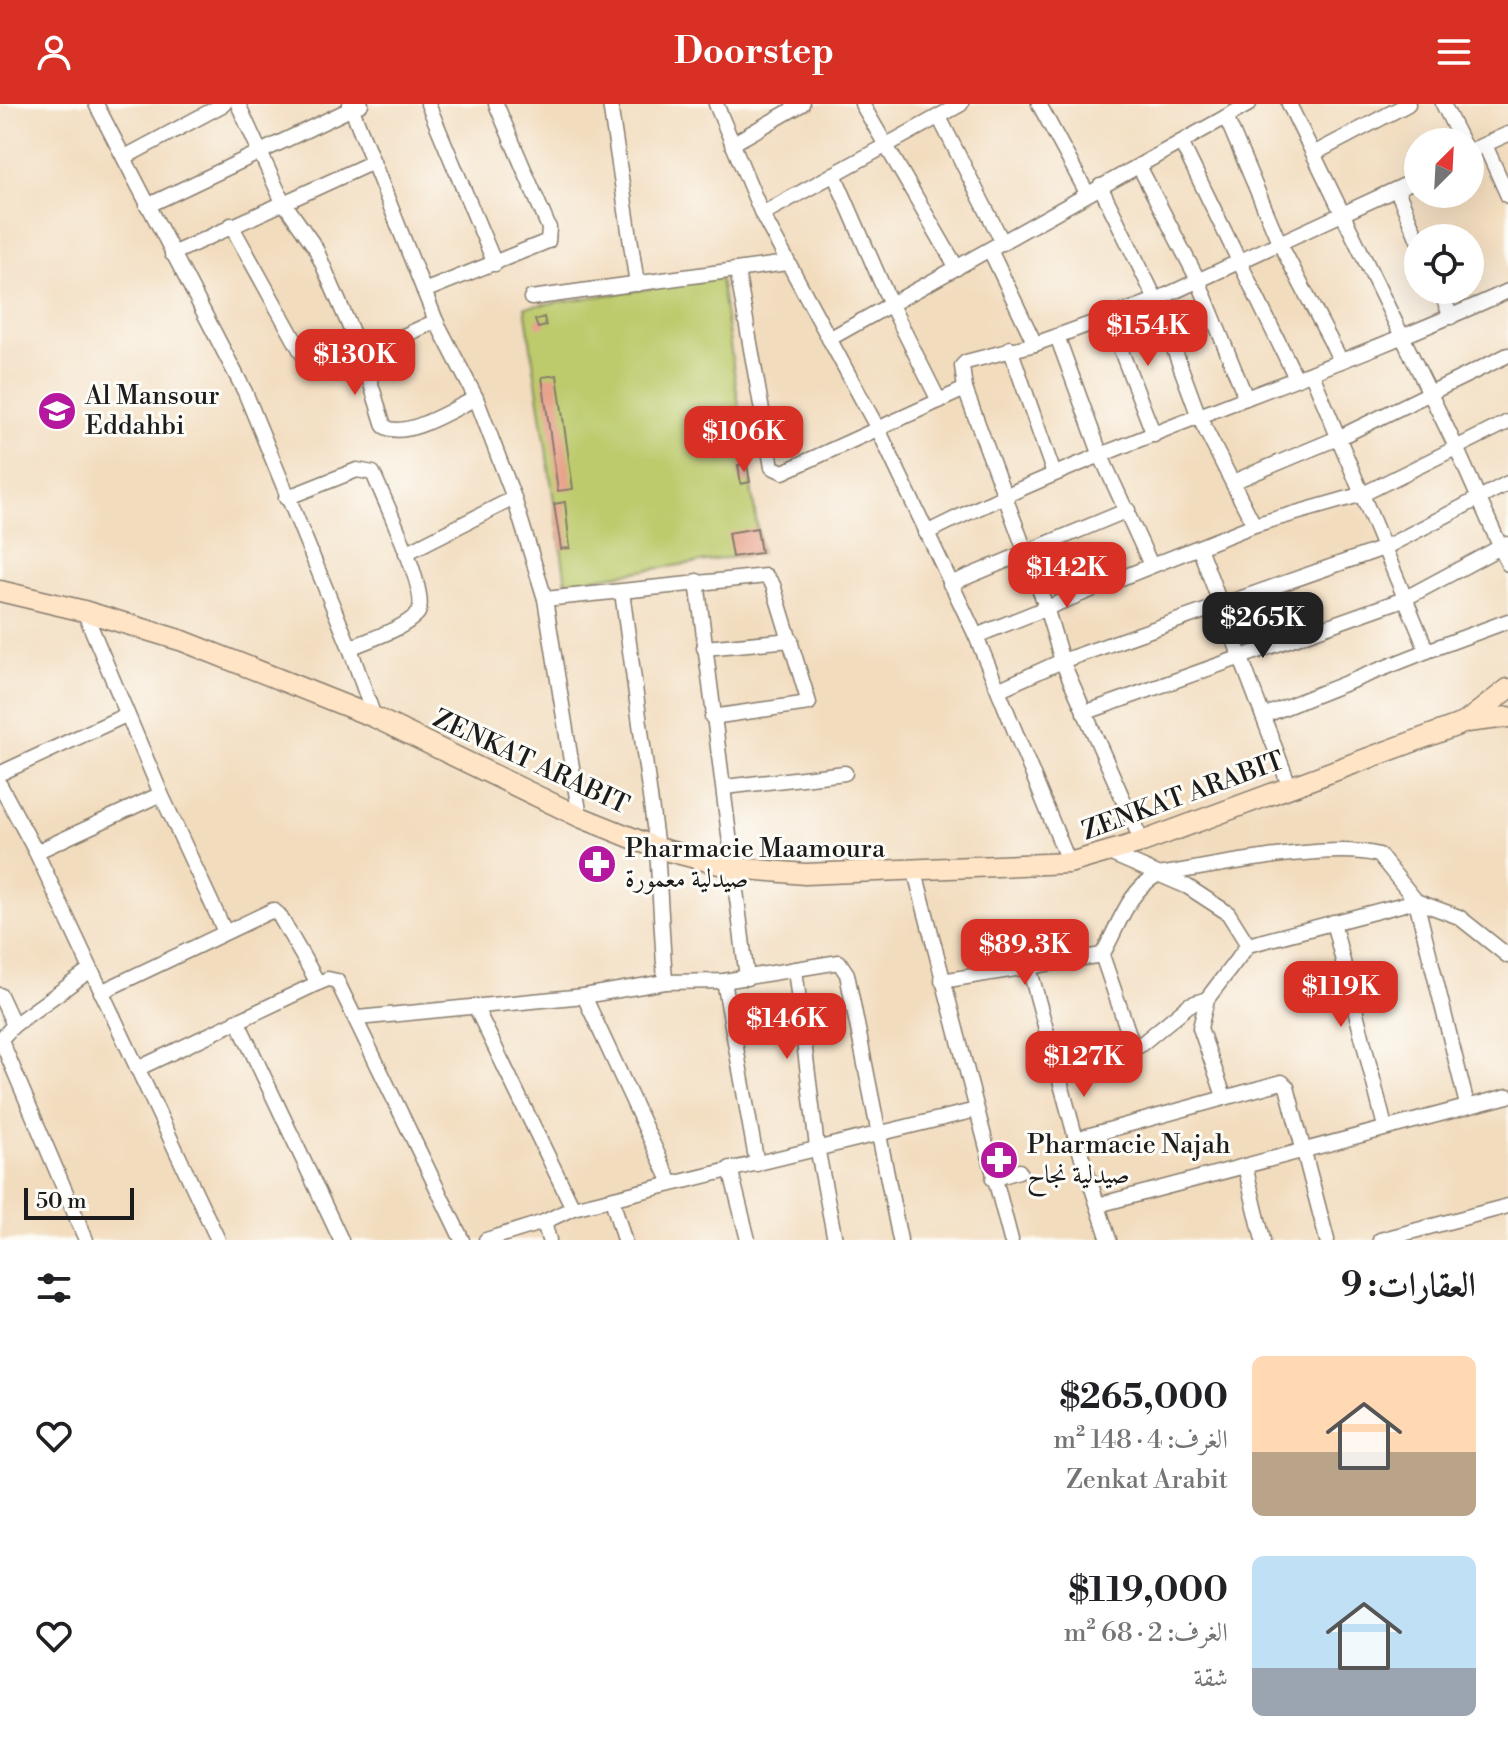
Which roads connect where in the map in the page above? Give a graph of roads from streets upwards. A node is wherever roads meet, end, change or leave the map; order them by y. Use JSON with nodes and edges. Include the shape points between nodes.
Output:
{"nodes":[{"id":1,"x":96,"y":104,"type":"edge"},
{"id":2,"x":224,"y":104,"type":"edge"},
{"id":3,"x":238,"y":104,"type":"edge"},
{"id":4,"x":428,"y":104,"type":"edge"},
{"id":5,"x":496,"y":104,"type":"edge"},
{"id":6,"x":610,"y":104,"type":"edge"},
{"id":7,"x":716,"y":104,"type":"edge"},
{"id":8,"x":802,"y":104,"type":"edge"},
{"id":9,"x":862,"y":104,"type":"edge"},
{"id":10,"x":961,"y":104,"type":"edge"},
{"id":11,"x":1039,"y":104,"type":"edge"},
{"id":12,"x":1249,"y":104,"type":"edge"},
{"id":13,"x":1289,"y":104,"type":"edge"},
{"id":14,"x":1408,"y":104,"type":"edge"},
{"id":15,"x":1443,"y":104,"type":"edge"},
{"id":16,"x":354,"y":105,"type":"edge"},
{"id":17,"x":939,"y":117,"type":"junction"},
{"id":18,"x":1226,"y":117,"type":"junction"},
{"id":19,"x":1455,"y":128,"type":"edge"},
{"id":20,"x":1508,"y":134,"type":"edge"},
{"id":21,"x":1181,"y":142,"type":"junction"},
{"id":22,"x":732,"y":144,"type":"junction"},
{"id":23,"x":1485,"y":145,"type":"joint"},
{"id":24,"x":884,"y":146,"type":"junction"},
{"id":25,"x":259,"y":153,"type":"junction"},
{"id":26,"x":1315,"y":153,"type":"junction"},
{"id":27,"x":125,"y":157,"type":"junction"},
{"id":28,"x":373,"y":162,"type":"junction"},
{"id":29,"x":1139,"y":166,"type":"junction"},
{"id":30,"x":834,"y":174,"type":"junction"},
{"id":31,"x":1404,"y":186,"type":"edge"},
{"id":32,"x":1093,"y":190,"type":"junction"},
{"id":33,"x":1397,"y":190,"type":"junction"},
{"id":34,"x":1508,"y":196,"type":"edge"},
{"id":35,"x":282,"y":200,"type":"junction"},
{"id":36,"x":147,"y":206,"type":"junction"},
{"id":37,"x":1345,"y":213,"type":"junction"},
{"id":38,"x":762,"y":214,"type":"junction"},
{"id":39,"x":1411,"y":224,"type":"edge"},
{"id":40,"x":231,"y":225,"type":"junction"},
{"id":41,"x":1279,"y":242,"type":"junction"},
{"id":42,"x":997,"y":246,"type":"junction"},
{"id":43,"x":172,"y":254,"type":"junction"},
{"id":44,"x":1239,"y":261,"type":"junction"},
{"id":45,"x":787,"y":263,"type":"junction"},
{"id":46,"x":495,"y":264,"type":"junction"},
{"id":47,"x":957,"y":268,"type":"junction"},
{"id":48,"x":737,"y":270,"type":"junction"},
{"id":49,"x":1198,"y":280,"type":"junction"},
{"id":50,"x":637,"y":284,"type":"junction"},
{"id":51,"x":424,"y":291,"type":"junction"},
{"id":52,"x":1508,"y":291,"type":"edge"},
{"id":53,"x":531,"y":298,"type":"dead end"},
{"id":54,"x":1156,"y":300,"type":"junction"},
{"id":55,"x":1446,"y":304,"type":"edge"},
{"id":56,"x":891,"y":305,"type":"junction"},
{"id":57,"x":1107,"y":315,"type":"junction"},
{"id":58,"x":1451,"y":317,"type":"junction"},
{"id":59,"x":436,"y":321,"type":"junction"},
{"id":60,"x":1057,"y":336,"type":"junction"},
{"id":61,"x":1402,"y":336,"type":"junction"},
{"id":62,"x":829,"y":339,"type":"junction"},
{"id":63,"x":1035,"y":344,"type":"junction"},
{"id":64,"x":1010,"y":348,"type":"junction"},
{"id":65,"x":303,"y":355,"type":"dead end"},
{"id":66,"x":362,"y":355,"type":"junction"},
{"id":67,"x":1508,"y":355,"type":"edge"},
{"id":68,"x":1341,"y":361,"type":"junction"},
{"id":69,"x":1312,"y":374,"type":"junction"},
{"id":70,"x":1296,"y":378,"type":"junction"},
{"id":71,"x":965,"y":389,"type":"junction"},
{"id":72,"x":1428,"y":393,"type":"junction"},
{"id":73,"x":476,"y":398,"type":"junction"},
{"id":74,"x":1246,"y":398,"type":"junction"},
{"id":75,"x":939,"y":401,"type":"junction"},
{"id":76,"x":1199,"y":417,"type":"junction"},
{"id":77,"x":1508,"y":422,"type":"edge"},
{"id":78,"x":879,"y":431,"type":"junction"},
{"id":79,"x":1154,"y":435,"type":"junction"},
{"id":80,"x":1340,"y":437,"type":"junction"},
{"id":81,"x":1456,"y":447,"type":"junction"},
{"id":82,"x":1101,"y":456,"type":"junction"},
{"id":83,"x":1054,"y":474,"type":"junction"},
{"id":84,"x":1235,"y":481,"type":"junction"},
{"id":85,"x":1508,"y":483,"type":"edge"},
{"id":86,"x":1005,"y":494,"type":"junction"},
{"id":87,"x":1363,"y":494,"type":"junction"},
{"id":88,"x":1478,"y":497,"type":"junction"},
{"id":89,"x":286,"y":498,"type":"junction"},
{"id":90,"x":514,"y":498,"type":"junction"},
{"id":91,"x":1128,"y":510,"type":"junction"},
{"id":92,"x":1254,"y":525,"type":"junction"},
{"id":93,"x":926,"y":533,"type":"junction"},
{"id":94,"x":1505,"y":545,"type":"edge"},
{"id":95,"x":1384,"y":548,"type":"junction"},
{"id":96,"x":1200,"y":550,"type":"junction"},
{"id":97,"x":1025,"y":552,"type":"junction"},
{"id":98,"x":406,"y":553,"type":"junction"},
{"id":99,"x":1508,"y":564,"type":"edge"},
{"id":100,"x":1151,"y":565,"type":"junction"},
{"id":101,"x":697,"y":581,"type":"junction"},
{"id":102,"x":950,"y":584,"type":"junction"},
{"id":103,"x":0,"y":591,"type":"edge"},
{"id":104,"x":622,"y":592,"type":"junction"},
{"id":105,"x":545,"y":599,"type":"junction"},
{"id":106,"x":1404,"y":599,"type":"junction"},
{"id":107,"x":1222,"y":606,"type":"junction"},
{"id":108,"x":1046,"y":607,"type":"junction"},
{"id":109,"x":84,"y":611,"type":"junction"},
{"id":110,"x":1508,"y":621,"type":"edge"},
{"id":111,"x":976,"y":636,"type":"junction"},
{"id":112,"x":791,"y":640,"type":"junction"},
{"id":113,"x":350,"y":648,"type":"junction"},
{"id":114,"x":704,"y":648,"type":"junction"},
{"id":115,"x":1427,"y":651,"type":"junction"},
{"id":116,"x":1241,"y":657,"type":"junction"},
{"id":117,"x":1062,"y":661,"type":"junction"},
{"id":118,"x":1000,"y":689,"type":"junction"},
{"id":119,"x":1508,"y":689,"type":"edge"},
{"id":120,"x":1084,"y":713,"type":"junction"},
{"id":121,"x":126,"y":715,"type":"junction"},
{"id":122,"x":1263,"y":716,"type":"junction"},
{"id":123,"x":374,"y":717,"type":"junction"},
{"id":124,"x":712,"y":717,"type":"junction"},
{"id":125,"x":1508,"y":717,"type":"edge"},
{"id":126,"x":1466,"y":722,"type":"junction"},
{"id":127,"x":0,"y":773,"type":"edge"},
{"id":128,"x":845,"y":773,"type":"dead end"},
{"id":129,"x":0,"y":785,"type":"edge"},
{"id":130,"x":1289,"y":785,"type":"junction"},
{"id":131,"x":725,"y":787,"type":"junction"},
{"id":132,"x":161,"y":794,"type":"junction"},
{"id":133,"x":580,"y":817,"type":"junction"},
{"id":134,"x":1142,"y":842,"type":"junction"},
{"id":135,"x":657,"y":848,"type":"junction"},
{"id":136,"x":36,"y":852,"type":"junction"},
{"id":137,"x":1109,"y":853,"type":"junction"},
{"id":138,"x":1069,"y":863,"type":"junction"},
{"id":139,"x":735,"y":868,"type":"junction"},
{"id":140,"x":915,"y":872,"type":"junction"},
{"id":141,"x":1157,"y":875,"type":"junction"},
{"id":142,"x":1416,"y":901,"type":"junction"},
{"id":143,"x":1333,"y":922,"type":"junction"},
{"id":144,"x":225,"y":932,"type":"junction"},
{"id":145,"x":1248,"y":945,"type":"junction"},
{"id":146,"x":1102,"y":955,"type":"junction"},
{"id":147,"x":1508,"y":956,"type":"edge"},
{"id":148,"x":1029,"y":967,"type":"junction"},
{"id":149,"x":795,"y":969,"type":"junction"},
{"id":150,"x":89,"y":971,"type":"junction"},
{"id":151,"x":747,"y":978,"type":"junction"},
{"id":152,"x":724,"y":981,"type":"junction"},
{"id":153,"x":942,"y":981,"type":"junction"},
{"id":154,"x":665,"y":982,"type":"junction"},
{"id":155,"x":318,"y":983,"type":"junction"},
{"id":156,"x":101,"y":992,"type":"junction"},
{"id":157,"x":0,"y":995,"type":"edge"},
{"id":158,"x":584,"y":996,"type":"junction"},
{"id":159,"x":1207,"y":999,"type":"junction"},
{"id":160,"x":475,"y":1006,"type":"junction"},
{"id":161,"x":358,"y":1018,"type":"junction"},
{"id":162,"x":237,"y":1020,"type":"junction"},
{"id":163,"x":14,"y":1025,"type":"junction"},
{"id":164,"x":0,"y":1040,"type":"edge"},
{"id":165,"x":137,"y":1069,"type":"junction"},
{"id":166,"x":1224,"y":1096,"type":"junction"},
{"id":167,"x":1508,"y":1096,"type":"edge"},
{"id":168,"x":1467,"y":1105,"type":"junction"},
{"id":169,"x":976,"y":1110,"type":"junction"},
{"id":170,"x":1385,"y":1127,"type":"junction"},
{"id":171,"x":877,"y":1132,"type":"junction"},
{"id":172,"x":1076,"y":1139,"type":"junction"},
{"id":173,"x":817,"y":1147,"type":"junction"},
{"id":174,"x":1304,"y":1151,"type":"junction"},
{"id":175,"x":757,"y":1164,"type":"junction"},
{"id":176,"x":1245,"y":1166,"type":"junction"},
{"id":177,"x":730,"y":1168,"type":"junction"},
{"id":178,"x":1019,"y":1171,"type":"dead end"},
{"id":179,"x":993,"y":1179,"type":"junction"},
{"id":180,"x":671,"y":1183,"type":"junction"},
{"id":181,"x":612,"y":1199,"type":"junction"},
{"id":182,"x":1098,"y":1205,"type":"junction"},
{"id":183,"x":1508,"y":1206,"type":"edge"},
{"id":184,"x":573,"y":1208,"type":"junction"},
{"id":185,"x":544,"y":1222,"type":"junction"},
{"id":186,"x":86,"y":1240,"type":"edge"},
{"id":187,"x":218,"y":1240,"type":"edge"},
{"id":188,"x":341,"y":1240,"type":"edge"},
{"id":189,"x":462,"y":1240,"type":"edge"},
{"id":190,"x":486,"y":1240,"type":"edge"},
{"id":191,"x":549,"y":1240,"type":"edge"},
{"id":192,"x":624,"y":1240,"type":"edge"},
{"id":193,"x":748,"y":1240,"type":"edge"},
{"id":194,"x":835,"y":1240,"type":"edge"},
{"id":195,"x":900,"y":1240,"type":"edge"},
{"id":196,"x":1011,"y":1240,"type":"edge"},
{"id":197,"x":1109,"y":1240,"type":"edge"},
{"id":198,"x":1263,"y":1240,"type":"edge"},
{"id":199,"x":1327,"y":1240,"type":"edge"},
{"id":200,"x":1380,"y":1240,"type":"edge"}],
"edges":[{"from":1,"to":27,"type":"street"},
{"from":2,"to":27,"type":"street"},
{"from":3,"to":25,"type":"street"},
{"from":4,"to":46,"type":"street"},
{"from":5,"to":46,"type":"street","via":[[551,232],[544,244]]},
{"from":6,"to":50,"type":"street"},
{"from":7,"to":22,"type":"street"},
{"from":8,"to":22,"type":"street"},
{"from":9,"to":24,"type":"street"},
{"from":10,"to":17,"type":"street"},
{"from":11,"to":32,"type":"street"},
{"from":12,"to":18,"type":"street"},
{"from":13,"to":26,"type":"street"},
{"from":14,"to":26,"type":"street"},
{"from":15,"to":19,"type":"street"},
{"from":16,"to":25,"type":"street"},
{"from":16,"to":28,"type":"street"},
{"from":17,"to":24,"type":"street"},
{"from":17,"to":42,"type":"street"},
{"from":18,"to":21,"type":"street"},
{"from":18,"to":41,"type":"street"},
{"from":20,"to":23,"type":"street"},
{"from":21,"to":29,"type":"street"},
{"from":21,"to":44,"type":"street"},
{"from":22,"to":38,"type":"street"},
{"from":23,"to":34,"type":"street"},
{"from":24,"to":30,"type":"street"},
{"from":24,"to":47,"type":"street"},
{"from":25,"to":35,"type":"street"},
{"from":25,"to":36,"type":"street"},
{"from":26,"to":37,"type":"street"},
{"from":27,"to":36,"type":"street"},
{"from":28,"to":35,"type":"street"},
{"from":28,"to":51,"type":"street"},
{"from":29,"to":32,"type":"street"},
{"from":29,"to":49,"type":"street"},
{"from":30,"to":38,"type":"street"},
{"from":30,"to":56,"type":"street"},
{"from":31,"to":33,"type":"street"},
{"from":32,"to":42,"type":"street"},
{"from":32,"to":54,"type":"street"},
{"from":33,"to":37,"type":"street"},
{"from":33,"to":39,"type":"street"},
{"from":35,"to":40,"type":"street"},
{"from":35,"to":66,"type":"street","via":[[315,247]]},
{"from":36,"to":43,"type":"street"},
{"from":37,"to":41,"type":"street"},
{"from":37,"to":61,"type":"street"},
{"from":38,"to":45,"type":"street"},
{"from":40,"to":43,"type":"street"},
{"from":40,"to":65,"type":"street"},
{"from":41,"to":44,"type":"street"},
{"from":41,"to":68,"type":"street"},
{"from":42,"to":47,"type":"street"},
{"from":42,"to":63,"type":"street"},
{"from":43,"to":89,"type":"street","via":[[245,392]]},
{"from":44,"to":49,"type":"street"},
{"from":44,"to":70,"type":"street"},
{"from":45,"to":48,"type":"street"},
{"from":45,"to":62,"type":"street"},
{"from":46,"to":51,"type":"street"},
{"from":47,"to":56,"type":"street"},
{"from":48,"to":50,"type":"street"},
{"from":48,"to":78,"type":"street","via":[[774,471],[783,472]]},
{"from":49,"to":54,"type":"street"},
{"from":49,"to":74,"type":"street"},
{"from":50,"to":53,"type":"street"},
{"from":51,"to":59,"type":"street"},
{"from":52,"to":58,"type":"street"},
{"from":54,"to":57,"type":"street"},
{"from":54,"to":76,"type":"street"},
{"from":55,"to":58,"type":"street"},
{"from":56,"to":62,"type":"street"},
{"from":56,"to":75,"type":"street"},
{"from":57,"to":60,"type":"street"},
{"from":57,"to":79,"type":"street"},
{"from":58,"to":61,"type":"street"},
{"from":59,"to":66,"type":"street"},
{"from":59,"to":73,"type":"street"},
{"from":60,"to":63,"type":"street"},
{"from":60,"to":82,"type":"street"},
{"from":61,"to":68,"type":"street"},
{"from":61,"to":72,"type":"street"},
{"from":62,"to":78,"type":"street"},
{"from":63,"to":64,"type":"street"},
{"from":64,"to":71,"type":"street","via":[[964,364]]},
{"from":64,"to":83,"type":"street"},
{"from":66,"to":73,"type":"street","via":[[384,426],[391,432],[405,431]]},
{"from":67,"to":72,"type":"street"},
{"from":68,"to":69,"type":"street"},
{"from":69,"to":70,"type":"street"},
{"from":69,"to":80,"type":"street"},
{"from":70,"to":74,"type":"street"},
{"from":71,"to":75,"type":"street"},
{"from":71,"to":86,"type":"street"},
{"from":72,"to":80,"type":"street"},
{"from":72,"to":81,"type":"street"},
{"from":73,"to":90,"type":"street"},
{"from":74,"to":76,"type":"street"},
{"from":75,"to":78,"type":"street"},
{"from":76,"to":79,"type":"street"},
{"from":76,"to":84,"type":"street"},
{"from":77,"to":81,"type":"street"},
{"from":78,"to":93,"type":"street"},
{"from":79,"to":82,"type":"street"},
{"from":80,"to":84,"type":"street"},
{"from":80,"to":87,"type":"street"},
{"from":81,"to":87,"type":"street"},
{"from":81,"to":88,"type":"street"},
{"from":82,"to":83,"type":"street"},
{"from":82,"to":91,"type":"street"},
{"from":83,"to":86,"type":"street"},
{"from":84,"to":92,"type":"street"},
{"from":85,"to":88,"type":"street"},
{"from":86,"to":93,"type":"street"},
{"from":86,"to":97,"type":"street"},
{"from":87,"to":92,"type":"street"},
{"from":87,"to":95,"type":"street"},
{"from":88,"to":94,"type":"street"},
{"from":88,"to":95,"type":"street"},
{"from":89,"to":98,"type":"street","via":[[357,470],[373,473]]},
{"from":89,"to":113,"type":"street"},
{"from":90,"to":98,"type":"street"},
{"from":90,"to":105,"type":"street"},
{"from":91,"to":97,"type":"street"},
{"from":91,"to":100,"type":"street"},
{"from":92,"to":96,"type":"street"},
{"from":93,"to":102,"type":"street"},
{"from":94,"to":99,"type":"street"},
{"from":94,"to":106,"type":"street"},
{"from":95,"to":106,"type":"street"},
{"from":95,"to":107,"type":"street"},
{"from":96,"to":100,"type":"street"},
{"from":96,"to":107,"type":"street"},
{"from":97,"to":102,"type":"street"},
{"from":97,"to":108,"type":"street"},
{"from":98,"to":113,"type":"street","via":[[422,607],[409,620]]},
{"from":100,"to":108,"type":"street"},
{"from":101,"to":104,"type":"street"},
{"from":101,"to":112,"type":"street","via":[[766,576]]},
{"from":101,"to":114,"type":"street"},
{"from":102,"to":111,"type":"street"},
{"from":103,"to":109,"type":"street","name":"ZENKAT ARABIT"},
{"from":104,"to":105,"type":"street"},
{"from":104,"to":135,"type":"street"},
{"from":105,"to":133,"type":"street"},
{"from":106,"to":115,"type":"street"},
{"from":106,"to":116,"type":"street"},
{"from":107,"to":116,"type":"street"},
{"from":107,"to":117,"type":"street"},
{"from":108,"to":111,"type":"street"},
{"from":108,"to":117,"type":"street"},
{"from":109,"to":121,"type":"street"},
{"from":109,"to":123,"type":"street","name":"ZENKAT ARABIT","via":[[183,641]]},
{"from":110,"to":115,"type":"street"},
{"from":111,"to":118,"type":"street"},
{"from":112,"to":114,"type":"street"},
{"from":112,"to":124,"type":"street","via":[[807,705]]},
{"from":113,"to":123,"type":"street"},
{"from":114,"to":124,"type":"street"},
{"from":115,"to":122,"type":"street"},
{"from":116,"to":120,"type":"street"},
{"from":116,"to":122,"type":"street"},
{"from":117,"to":118,"type":"street"},
{"from":117,"to":120,"type":"street"},
{"from":118,"to":138,"type":"street"},
{"from":119,"to":126,"type":"street"},
{"from":120,"to":134,"type":"street"},
{"from":121,"to":127,"type":"street"},
{"from":121,"to":132,"type":"street"},
{"from":122,"to":130,"type":"street"},
{"from":123,"to":133,"type":"street","name":"ZENKAT ARABIT"},
{"from":124,"to":131,"type":"street"},
{"from":125,"to":126,"type":"street"},
{"from":126,"to":130,"type":"street","name":"ZENKAT ARABIT"},
{"from":128,"to":131,"type":"street"},
{"from":129,"to":136,"type":"street"},
{"from":130,"to":134,"type":"street","name":"ZENKAT ARABIT"},
{"from":131,"to":139,"type":"street"},
{"from":132,"to":136,"type":"street"},
{"from":132,"to":144,"type":"street"},
{"from":133,"to":135,"type":"street","name":"ZENKAT ARABIT"},
{"from":134,"to":137,"type":"street","name":"ZENKAT ARABIT"},
{"from":135,"to":139,"type":"street","name":"ZENKAT ARABIT"},
{"from":135,"to":154,"type":"street"},
{"from":136,"to":150,"type":"street"},
{"from":137,"to":138,"type":"street","name":"ZENKAT ARABIT"},
{"from":137,"to":141,"type":"street"},
{"from":138,"to":140,"type":"street","name":"ZENKAT ARABIT"},
{"from":139,"to":140,"type":"street","name":"ZENKAT ARABIT","via":[[805,874]]},
{"from":139,"to":151,"type":"street"},
{"from":140,"to":153,"type":"street"},
{"from":141,"to":142,"type":"street","via":[[1365,851],[1391,865]]},
{"from":141,"to":145,"type":"street","via":[[1188,887],[1228,913]]},
{"from":141,"to":146,"type":"street","via":[[1133,893]]},
{"from":142,"to":143,"type":"street"},
{"from":142,"to":147,"type":"street","via":[[1459,917]]},
{"from":142,"to":168,"type":"street"},
{"from":143,"to":145,"type":"street"},
{"from":143,"to":170,"type":"street"},
{"from":144,"to":155,"type":"street","via":[[277,912]]},
{"from":144,"to":156,"type":"street"},
{"from":145,"to":159,"type":"street"},
{"from":146,"to":148,"type":"street"},
{"from":146,"to":159,"type":"street","via":[[1134,1047],[1189,1005]]},
{"from":148,"to":153,"type":"street"},
{"from":148,"to":172,"type":"street"},
{"from":149,"to":151,"type":"street"},
{"from":149,"to":171,"type":"street","via":[[839,962],[845,966]]},
{"from":149,"to":173,"type":"street"},
{"from":150,"to":156,"type":"street"},
{"from":150,"to":163,"type":"street"},
{"from":151,"to":152,"type":"street"},
{"from":152,"to":154,"type":"street"},
{"from":152,"to":175,"type":"street"},
{"from":153,"to":169,"type":"street"},
{"from":154,"to":158,"type":"street"},
{"from":155,"to":161,"type":"street","via":[[337,981]]},
{"from":155,"to":162,"type":"street"},
{"from":156,"to":165,"type":"street"},
{"from":157,"to":163,"type":"street"},
{"from":158,"to":160,"type":"street"},
{"from":158,"to":180,"type":"street"},
{"from":159,"to":166,"type":"street","via":[[1200,1028]]},
{"from":160,"to":161,"type":"street"},
{"from":160,"to":184,"type":"street"},
{"from":161,"to":189,"type":"street"},
{"from":162,"to":165,"type":"street"},
{"from":162,"to":188,"type":"street"},
{"from":163,"to":164,"type":"street"},
{"from":164,"to":186,"type":"street"},
{"from":165,"to":187,"type":"street"},
{"from":166,"to":172,"type":"street"},
{"from":166,"to":174,"type":"street","via":[[1279,1081],[1285,1084]]},
{"from":167,"to":168,"type":"street"},
{"from":168,"to":170,"type":"street"},
{"from":169,"to":171,"type":"street"},
{"from":169,"to":179,"type":"street"},
{"from":170,"to":174,"type":"street"},
{"from":171,"to":173,"type":"street"},
{"from":171,"to":195,"type":"street"},
{"from":172,"to":182,"type":"street"},
{"from":173,"to":175,"type":"street"},
{"from":173,"to":194,"type":"street"},
{"from":174,"to":176,"type":"street"},
{"from":174,"to":199,"type":"street"},
{"from":175,"to":177,"type":"street"},
{"from":176,"to":182,"type":"street"},
{"from":176,"to":198,"type":"street"},
{"from":177,"to":180,"type":"street"},
{"from":177,"to":193,"type":"street"},
{"from":178,"to":179,"type":"street"},
{"from":179,"to":196,"type":"street"},
{"from":180,"to":181,"type":"street"},
{"from":181,"to":184,"type":"street"},
{"from":181,"to":192,"type":"street"},
{"from":182,"to":197,"type":"street"},
{"from":183,"to":200,"type":"street"},
{"from":184,"to":185,"type":"street"},
{"from":185,"to":190,"type":"street"},
{"from":185,"to":191,"type":"street"}]}
